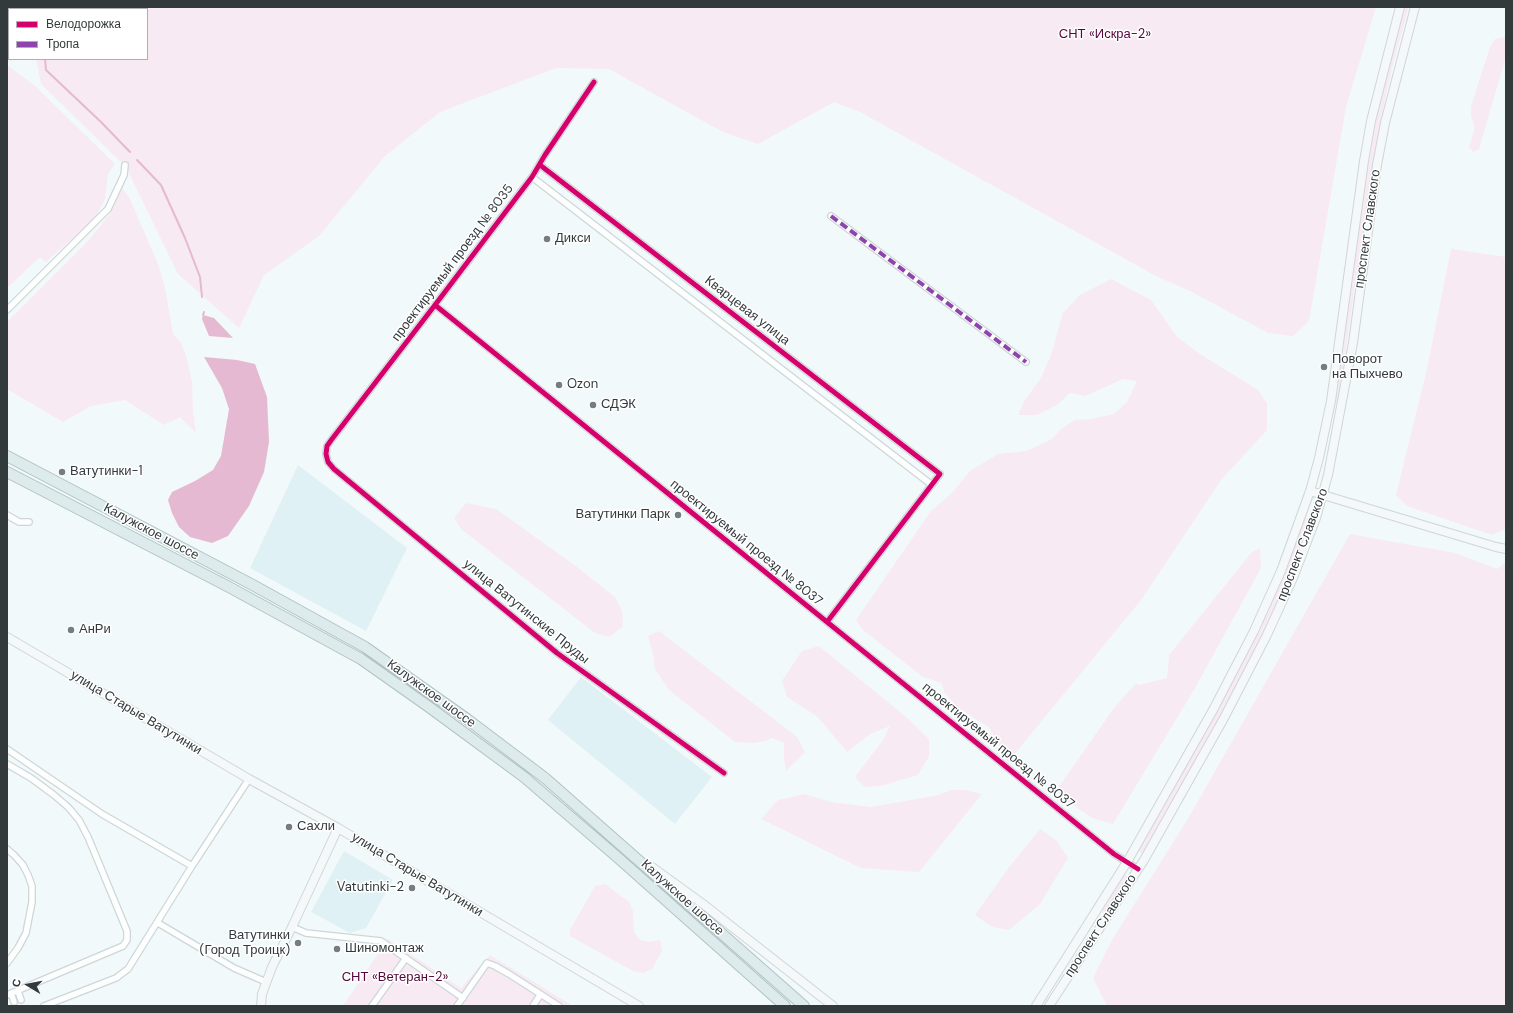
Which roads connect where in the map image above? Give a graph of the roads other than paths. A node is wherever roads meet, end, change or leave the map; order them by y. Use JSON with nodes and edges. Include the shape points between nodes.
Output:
{"nodes":[{"id":1,"x":1400,"y":7,"type":"edge"},
{"id":2,"x":1415,"y":7,"type":"edge"},
{"id":3,"x":594,"y":82,"type":"dead end"},
{"id":4,"x":124,"y":165,"type":"dead end"},
{"id":5,"x":540,"y":166,"type":"junction"},
{"id":6,"x":532,"y":177,"type":"junction"},
{"id":7,"x":831,"y":216,"type":"dead end"},
{"id":8,"x":435,"y":305,"type":"junction"},
{"id":9,"x":7,"y":310,"type":"edge"},
{"id":10,"x":1026,"y":362,"type":"dead end"},
{"id":11,"x":326,"y":454,"type":"joint"},
{"id":12,"x":7,"y":456,"type":"edge"},
{"id":13,"x":7,"y":472,"type":"edge"},
{"id":14,"x":1328,"y":475,"type":"junction"},
{"id":15,"x":932,"y":485,"type":"junction"},
{"id":16,"x":1310,"y":491,"type":"junction"},
{"id":17,"x":1324,"y":495,"type":"junction"},
{"id":18,"x":1344,"y":502,"type":"junction"},
{"id":19,"x":7,"y":515,"type":"edge"},
{"id":20,"x":1316,"y":518,"type":"junction"},
{"id":21,"x":29,"y":522,"type":"dead end"},
{"id":22,"x":1506,"y":549,"type":"edge"},
{"id":23,"x":827,"y":622,"type":"junction"},
{"id":24,"x":7,"y":637,"type":"edge"},
{"id":25,"x":7,"y":749,"type":"edge"},
{"id":26,"x":7,"y":764,"type":"edge"},
{"id":27,"x":724,"y":773,"type":"dead end"},
{"id":28,"x":249,"y":779,"type":"junction"},
{"id":29,"x":338,"y":828,"type":"junction"},
{"id":30,"x":625,"y":847,"type":"junction"},
{"id":31,"x":7,"y":849,"type":"edge"},
{"id":32,"x":1128,"y":862,"type":"junction"},
{"id":33,"x":192,"y":866,"type":"junction"},
{"id":34,"x":1138,"y":869,"type":"junction"},
{"id":35,"x":158,"y":923,"type":"junction"},
{"id":36,"x":292,"y":928,"type":"junction"},
{"id":37,"x":406,"y":958,"type":"junction"},
{"id":38,"x":7,"y":963,"type":"edge"},
{"id":39,"x":266,"y":982,"type":"junction"},
{"id":40,"x":18,"y":991,"type":"junction"},
{"id":41,"x":9,"y":994,"type":"edge"},
{"id":42,"x":540,"y":995,"type":"junction"},
{"id":43,"x":463,"y":998,"type":"junction"},
{"id":44,"x":21,"y":1000,"type":"dead end"},
{"id":45,"x":14,"y":1002,"type":"dead end"},
{"id":46,"x":44,"y":1006,"type":"edge"},
{"id":47,"x":261,"y":1006,"type":"edge"},
{"id":48,"x":372,"y":1006,"type":"edge"},
{"id":49,"x":457,"y":1006,"type":"edge"},
{"id":50,"x":533,"y":1006,"type":"edge"},
{"id":51,"x":559,"y":1006,"type":"edge"},
{"id":52,"x":639,"y":1006,"type":"edge"},
{"id":53,"x":785,"y":1006,"type":"edge"},
{"id":54,"x":804,"y":1006,"type":"edge"},
{"id":55,"x":834,"y":1006,"type":"edge"},
{"id":56,"x":1036,"y":1006,"type":"edge"},
{"id":57,"x":1049,"y":1006,"type":"edge"}],
"edges":[{"from":1,"to":16,"type":"main road","name":"проспект Славского","via":[[1371,121],[1331,401]]},
{"from":2,"to":14,"type":"main road","name":"проспект Славского","via":[[1378,159],[1353,343]]},
{"from":3,"to":5,"type":"street","name":"проектируемый проезд № 8035"},
{"from":4,"to":9,"type":"street","via":[[124,174],[108,210]]},
{"from":5,"to":6,"type":"street","name":"проектируемый проезд № 8035"},
{"from":5,"to":15,"type":"street","name":"Кварцевая улица","via":[[940,474]]},
{"from":6,"to":8,"type":"street","name":"проектируемый проезд № 8035"},
{"from":6,"to":15,"type":"street","name":"Кварцевая улица"},
{"from":7,"to":10,"type":"street"},
{"from":8,"to":11,"type":"street","name":"проектируемый проезд № 8035","via":[[332,439],[327,446]]},
{"from":8,"to":23,"type":"street","name":"проектируемый проезд № 8037"},
{"from":11,"to":27,"type":"street","name":"улица Ватутинские Пруды","via":[[334,469],[557,653]]},
{"from":12,"to":30,"type":"highway","name":"Калужское шоссе","via":[[365,647],[545,778]]},
{"from":13,"to":53,"type":"highway","name":"Калужское шоссе","via":[[229,587],[361,659],[524,777]]},
{"from":14,"to":17,"type":"main road","name":"проспект Славского"},
{"from":14,"to":18,"type":"main road","via":[[1332,493]]},
{"from":15,"to":23,"type":"street"},
{"from":16,"to":17,"type":"main road"},
{"from":16,"to":32,"type":"main road","name":"проспект Славского","via":[[1281,571],[1254,631],[1214,710]]},
{"from":17,"to":18,"type":"main road"},
{"from":17,"to":20,"type":"main road","name":"проспект Славского"},
{"from":18,"to":20,"type":"main road","via":[[1325,505]]},
{"from":18,"to":22,"type":"main road"},
{"from":19,"to":21,"type":"street","via":[[19,522]]},
{"from":20,"to":34,"type":"main road","name":"проспект Славского","via":[[1293,578],[1266,637],[1224,718]]},
{"from":23,"to":32,"type":"street","name":"проектируемый проезд № 8037","via":[[1114,854]]},
{"from":24,"to":28,"type":"main road","name":"улица Старые Ватутинки"},
{"from":25,"to":33,"type":"street","via":[[102,814]]},
{"from":26,"to":40,"type":"street","via":[[54,795],[79,820],[127,931],[124,946]]},
{"from":28,"to":29,"type":"main road","name":"улица Старые Ватутинки"},
{"from":28,"to":33,"type":"street"},
{"from":29,"to":36,"type":"main road"},
{"from":29,"to":52,"type":"main road","name":"улица Старые Ватутинки"},
{"from":30,"to":54,"type":"highway","name":"Калужское шоссе"},
{"from":30,"to":55,"type":"main road"},
{"from":31,"to":38,"type":"street","via":[[23,865],[28,875],[32,886],[32,902],[26,933]]},
{"from":32,"to":34,"type":"street","name":"проектируемый проезд № 8037"},
{"from":32,"to":56,"type":"main road","name":"проспект Славского"},
{"from":33,"to":35,"type":"street"},
{"from":34,"to":57,"type":"main road","name":"проспект Славского"},
{"from":35,"to":39,"type":"street","via":[[234,968]]},
{"from":35,"to":46,"type":"street","via":[[128,969],[116,978]]},
{"from":36,"to":37,"type":"street","via":[[306,933],[381,942]]},
{"from":36,"to":39,"type":"main road"},
{"from":37,"to":43,"type":"street"},
{"from":37,"to":48,"type":"street"},
{"from":39,"to":47,"type":"main road"},
{"from":40,"to":41,"type":"street"},
{"from":40,"to":44,"type":"street"},
{"from":41,"to":45,"type":"street"},
{"from":42,"to":43,"type":"street","via":[[487,963]]},
{"from":42,"to":50,"type":"street"},
{"from":42,"to":51,"type":"street"},
{"from":43,"to":49,"type":"street"}]}
